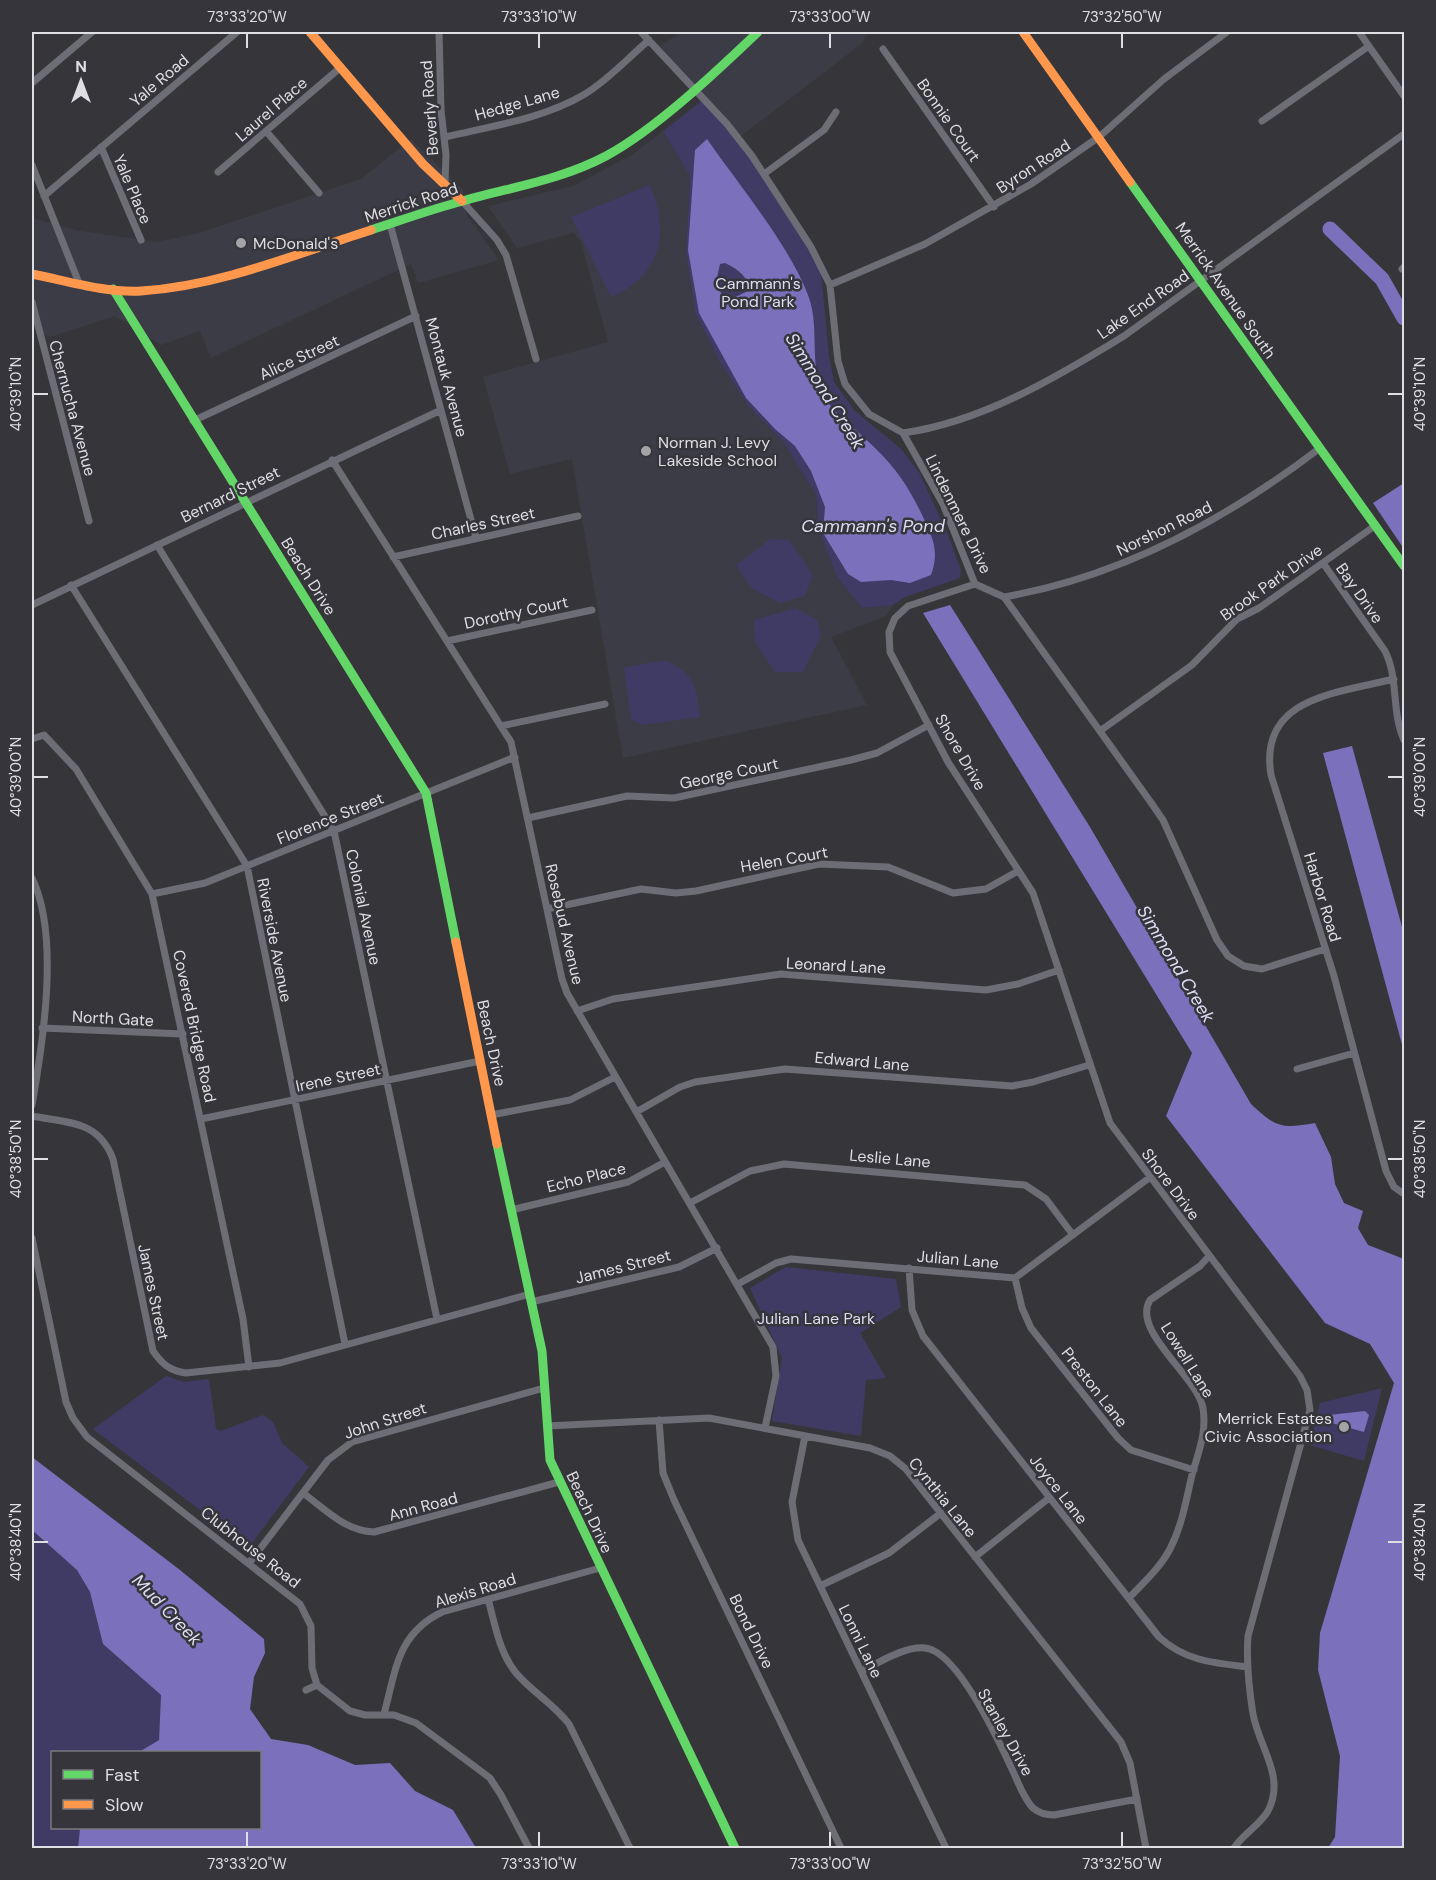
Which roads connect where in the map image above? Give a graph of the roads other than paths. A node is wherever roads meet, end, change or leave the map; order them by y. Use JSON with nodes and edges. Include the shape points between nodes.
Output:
{"nodes":[{"id":1,"x":92,"y":32,"type":"edge"},
{"id":2,"x":237,"y":32,"type":"edge"},
{"id":3,"x":310,"y":32,"type":"edge"},
{"id":4,"x":439,"y":32,"type":"edge"},
{"id":5,"x":641,"y":32,"type":"edge"},
{"id":6,"x":758,"y":32,"type":"edge"},
{"id":7,"x":1023,"y":32,"type":"edge"},
{"id":8,"x":1227,"y":32,"type":"edge"},
{"id":9,"x":1359,"y":32,"type":"edge"},
{"id":10,"x":649,"y":40,"type":"junction"},
{"id":11,"x":1369,"y":46,"type":"junction"},
{"id":12,"x":883,"y":49,"type":"dead end"},
{"id":13,"x":340,"y":67,"type":"junction"},
{"id":14,"x":32,"y":83,"type":"edge"},
{"id":15,"x":694,"y":90,"type":"junction"},
{"id":16,"x":1404,"y":96,"type":"edge"},
{"id":17,"x":836,"y":111,"type":"dead end"},
{"id":18,"x":1262,"y":122,"type":"dead end"},
{"id":19,"x":266,"y":131,"type":"junction"},
{"id":20,"x":1404,"y":134,"type":"edge"},
{"id":21,"x":445,"y":137,"type":"junction"},
{"id":22,"x":1099,"y":137,"type":"junction"},
{"id":23,"x":101,"y":147,"type":"junction"},
{"id":24,"x":32,"y":165,"type":"edge"},
{"id":25,"x":218,"y":172,"type":"dead end"},
{"id":26,"x":764,"y":174,"type":"junction"},
{"id":27,"x":445,"y":182,"type":"junction"},
{"id":28,"x":319,"y":193,"type":"dead end"},
{"id":29,"x":44,"y":196,"type":"junction"},
{"id":30,"x":462,"y":201,"type":"junction"},
{"id":31,"x":994,"y":207,"type":"junction"},
{"id":32,"x":390,"y":224,"type":"junction"},
{"id":33,"x":141,"y":240,"type":"dead end"},
{"id":34,"x":32,"y":274,"type":"edge"},
{"id":35,"x":1201,"y":280,"type":"junction"},
{"id":36,"x":79,"y":283,"type":"junction"},
{"id":37,"x":830,"y":285,"type":"junction"},
{"id":38,"x":113,"y":289,"type":"junction"},
{"id":39,"x":32,"y":302,"type":"edge"},
{"id":40,"x":416,"y":316,"type":"junction"},
{"id":41,"x":536,"y":359,"type":"dead end"},
{"id":42,"x":441,"y":410,"type":"junction"},
{"id":43,"x":193,"y":421,"type":"junction"},
{"id":44,"x":903,"y":434,"type":"junction"},
{"id":45,"x":1320,"y":448,"type":"junction"},
{"id":46,"x":332,"y":460,"type":"junction"},
{"id":47,"x":244,"y":502,"type":"junction"},
{"id":48,"x":578,"y":516,"type":"dead end"},
{"id":49,"x":89,"y":520,"type":"dead end"},
{"id":50,"x":1376,"y":525,"type":"junction"},
{"id":51,"x":476,"y":538,"type":"junction"},
{"id":52,"x":157,"y":545,"type":"junction"},
{"id":53,"x":393,"y":556,"type":"junction"},
{"id":54,"x":1323,"y":563,"type":"junction"},
{"id":55,"x":1404,"y":566,"type":"edge"},
{"id":56,"x":975,"y":584,"type":"junction"},
{"id":57,"x":71,"y":585,"type":"junction"},
{"id":58,"x":1004,"y":597,"type":"junction"},
{"id":59,"x":32,"y":605,"type":"edge"},
{"id":60,"x":592,"y":610,"type":"dead end"},
{"id":61,"x":447,"y":641,"type":"junction"},
{"id":62,"x":1394,"y":679,"type":"junction"},
{"id":63,"x":605,"y":704,"type":"dead end"},
{"id":64,"x":929,"y":725,"type":"junction"},
{"id":65,"x":501,"y":726,"type":"junction"},
{"id":66,"x":1100,"y":731,"type":"junction"},
{"id":67,"x":32,"y":739,"type":"edge"},
{"id":68,"x":1404,"y":740,"type":"edge"},
{"id":69,"x":515,"y":757,"type":"junction"},
{"id":70,"x":426,"y":793,"type":"junction"},
{"id":71,"x":528,"y":818,"type":"junction"},
{"id":72,"x":334,"y":831,"type":"junction"},
{"id":73,"x":247,"y":866,"type":"junction"},
{"id":74,"x":1018,"y":871,"type":"junction"},
{"id":75,"x":32,"y":878,"type":"edge"},
{"id":76,"x":152,"y":894,"type":"junction"},
{"id":77,"x":547,"y":909,"type":"junction"},
{"id":78,"x":1325,"y":950,"type":"junction"},
{"id":79,"x":1059,"y":970,"type":"junction"},
{"id":80,"x":577,"y":1011,"type":"junction"},
{"id":81,"x":42,"y":1028,"type":"junction"},
{"id":82,"x":183,"y":1034,"type":"junction"},
{"id":83,"x":1354,"y":1053,"type":"junction"},
{"id":84,"x":480,"y":1061,"type":"junction"},
{"id":85,"x":1089,"y":1065,"type":"junction"},
{"id":86,"x":1297,"y":1069,"type":"dead end"},
{"id":87,"x":615,"y":1077,"type":"junction"},
{"id":88,"x":387,"y":1081,"type":"junction"},
{"id":89,"x":294,"y":1100,"type":"junction"},
{"id":90,"x":32,"y":1105,"type":"edge"},
{"id":91,"x":638,"y":1111,"type":"junction"},
{"id":92,"x":491,"y":1115,"type":"junction"},
{"id":93,"x":32,"y":1116,"type":"edge"},
{"id":94,"x":201,"y":1119,"type":"junction"},
{"id":95,"x":665,"y":1162,"type":"junction"},
{"id":96,"x":1149,"y":1178,"type":"junction"},
{"id":97,"x":1404,"y":1194,"type":"edge"},
{"id":98,"x":690,"y":1203,"type":"junction"},
{"id":99,"x":511,"y":1210,"type":"junction"},
{"id":100,"x":1073,"y":1235,"type":"junction"},
{"id":101,"x":32,"y":1238,"type":"edge"},
{"id":102,"x":717,"y":1248,"type":"junction"},
{"id":103,"x":1209,"y":1256,"type":"junction"},
{"id":104,"x":909,"y":1268,"type":"junction"},
{"id":105,"x":1015,"y":1278,"type":"junction"},
{"id":106,"x":738,"y":1284,"type":"junction"},
{"id":107,"x":531,"y":1298,"type":"junction"},
{"id":108,"x":436,"y":1319,"type":"junction"},
{"id":109,"x":345,"y":1344,"type":"junction"},
{"id":110,"x":249,"y":1367,"type":"junction"},
{"id":111,"x":544,"y":1388,"type":"junction"},
{"id":112,"x":659,"y":1420,"type":"junction"},
{"id":113,"x":547,"y":1426,"type":"junction"},
{"id":114,"x":765,"y":1428,"type":"junction"},
{"id":115,"x":805,"y":1436,"type":"junction"},
{"id":116,"x":1194,"y":1470,"type":"junction"},
{"id":117,"x":559,"y":1482,"type":"junction"},
{"id":118,"x":303,"y":1493,"type":"junction"},
{"id":119,"x":1049,"y":1498,"type":"junction"},
{"id":120,"x":941,"y":1513,"type":"junction"},
{"id":121,"x":975,"y":1557,"type":"junction"},
{"id":122,"x":250,"y":1562,"type":"junction"},
{"id":123,"x":600,"y":1568,"type":"junction"},
{"id":124,"x":820,"y":1586,"type":"junction"},
{"id":125,"x":1129,"y":1598,"type":"junction"},
{"id":126,"x":488,"y":1599,"type":"junction"},
{"id":127,"x":1248,"y":1667,"type":"junction"},
{"id":128,"x":861,"y":1671,"type":"junction"},
{"id":129,"x":317,"y":1685,"type":"junction"},
{"id":130,"x":306,"y":1690,"type":"dead end"},
{"id":131,"x":384,"y":1714,"type":"junction"},
{"id":132,"x":1137,"y":1799,"type":"junction"},
{"id":133,"x":530,"y":1848,"type":"edge"},
{"id":134,"x":630,"y":1848,"type":"edge"},
{"id":135,"x":735,"y":1848,"type":"edge"},
{"id":136,"x":841,"y":1848,"type":"edge"},
{"id":137,"x":946,"y":1848,"type":"edge"},
{"id":138,"x":1146,"y":1848,"type":"edge"},
{"id":139,"x":1234,"y":1848,"type":"edge"}],
"edges":[{"from":1,"to":14,"type":"street"},
{"from":2,"to":23,"type":"street","name":"Yale Road"},
{"from":3,"to":13,"type":"street"},
{"from":4,"to":21,"type":"street","name":"Beverly Road"},
{"from":5,"to":10,"type":"street","name":"Lindenmere Drive"},
{"from":6,"to":15,"type":"street","name":"Merrick Road"},
{"from":7,"to":22,"type":"street","name":"Merrick Avenue South"},
{"from":8,"to":22,"type":"street","name":"Byron Road","via":[[1164,79]]},
{"from":9,"to":11,"type":"street"},
{"from":10,"to":15,"type":"street","name":"Lindenmere Drive"},
{"from":10,"to":21,"type":"street","name":"Hedge Lane","via":[[595,87],[563,105]]},
{"from":11,"to":16,"type":"street"},
{"from":11,"to":18,"type":"street"},
{"from":12,"to":31,"type":"street","name":"Bonnie Court"},
{"from":13,"to":19,"type":"street","name":"Laurel Place"},
{"from":13,"to":27,"type":"street","via":[[423,164]]},
{"from":15,"to":26,"type":"street","name":"Lindenmere Drive","via":[[727,124]]},
{"from":15,"to":30,"type":"street","name":"Merrick Road","via":[[636,137],[586,166]]},
{"from":17,"to":26,"type":"street","via":[[824,130]]},
{"from":19,"to":25,"type":"street","name":"Laurel Place"},
{"from":19,"to":28,"type":"street"},
{"from":20,"to":35,"type":"street","name":"Lake End Road"},
{"from":21,"to":27,"type":"street","name":"Beverly Road"},
{"from":22,"to":31,"type":"street","name":"Byron Road"},
{"from":22,"to":35,"type":"street","name":"Merrick Avenue South"},
{"from":23,"to":29,"type":"street","name":"Yale Road"},
{"from":23,"to":33,"type":"street","name":"Yale Place"},
{"from":24,"to":29,"type":"street"},
{"from":26,"to":37,"type":"street","name":"Lindenmere Drive","via":[[811,247]]},
{"from":27,"to":30,"type":"street"},
{"from":29,"to":36,"type":"street"},
{"from":30,"to":32,"type":"street","name":"Merrick Road"},
{"from":30,"to":41,"type":"street","via":[[506,255]]},
{"from":31,"to":37,"type":"street","name":"Byron Road","via":[[925,244]]},
{"from":32,"to":38,"type":"street","name":"Merrick Road","via":[[202,284]]},
{"from":32,"to":40,"type":"street","name":"Montauk Avenue"},
{"from":34,"to":36,"type":"street","name":"Merrick Road"},
{"from":35,"to":44,"type":"street","name":"Lake End Road","via":[[1124,336],[1059,374],[994,406]]},
{"from":35,"to":45,"type":"street","name":"Merrick Avenue South"},
{"from":36,"to":38,"type":"street","name":"Merrick Road"},
{"from":37,"to":44,"type":"street","name":"Lindenmere Drive","via":[[838,361],[845,384],[869,414]]},
{"from":38,"to":43,"type":"street","name":"Beach Drive"},
{"from":39,"to":49,"type":"street","name":"Chernucha Avenue"},
{"from":40,"to":42,"type":"street","name":"Montauk Avenue"},
{"from":40,"to":43,"type":"street","name":"Alice Street"},
{"from":42,"to":46,"type":"street","name":"Bernard Street"},
{"from":42,"to":51,"type":"street","name":"Montauk Avenue"},
{"from":43,"to":47,"type":"street","name":"Beach Drive"},
{"from":44,"to":56,"type":"street","name":"Lindenmere Drive","via":[[943,504]]},
{"from":45,"to":50,"type":"street","name":"Merrick Avenue South"},
{"from":45,"to":58,"type":"street","name":"Norshon Road","via":[[1231,510],[1143,555],[1043,590]]},
{"from":46,"to":47,"type":"street","name":"Bernard Street"},
{"from":46,"to":53,"type":"street","name":"Rosebud Avenue"},
{"from":47,"to":52,"type":"street","name":"Bernard Street"},
{"from":47,"to":70,"type":"street","name":"Beach Drive"},
{"from":48,"to":51,"type":"street","name":"Charles Street"},
{"from":50,"to":54,"type":"street","name":"Brook Park Drive"},
{"from":50,"to":55,"type":"street","name":"Merrick Avenue South"},
{"from":51,"to":53,"type":"street","name":"Charles Street"},
{"from":52,"to":57,"type":"street","name":"Bernard Street"},
{"from":52,"to":72,"type":"street","name":"Colonial Avenue"},
{"from":53,"to":61,"type":"street","name":"Rosebud Avenue"},
{"from":54,"to":62,"type":"street","name":"Bay Drive","via":[[1385,651]]},
{"from":54,"to":66,"type":"street","name":"Brook Park Drive","via":[[1237,620],[1192,665]]},
{"from":56,"to":58,"type":"street","name":"Lindenmere Drive"},
{"from":56,"to":64,"type":"street","name":"Shore Drive","via":[[908,606],[895,618],[889,632],[890,652]]},
{"from":57,"to":59,"type":"street","name":"Bernard Street"},
{"from":57,"to":73,"type":"street","name":"Riverside Avenue"},
{"from":58,"to":66,"type":"street"},
{"from":60,"to":61,"type":"street","name":"Dorothy Court"},
{"from":61,"to":65,"type":"street","name":"Rosebud Avenue"},
{"from":62,"to":68,"type":"street","name":"Bay Drive","via":[[1397,718]]},
{"from":62,"to":78,"type":"street","name":"Harbor Road","via":[[1297,706],[1281,720],[1270,745],[1271,775]]},
{"from":63,"to":65,"type":"street"},
{"from":64,"to":71,"type":"street","name":"George Court","via":[[877,753],[851,760],[674,798],[627,796]]},
{"from":64,"to":74,"type":"street","name":"Shore Drive","via":[[948,762]]},
{"from":65,"to":69,"type":"street","name":"Rosebud Avenue"},
{"from":66,"to":78,"type":"street","via":[[1163,820],[1217,940],[1228,956],[1244,966],[1262,969]]},
{"from":67,"to":76,"type":"street","name":"Covered Bridge Road","via":[[44,735],[76,769]]},
{"from":69,"to":70,"type":"street","name":"Florence Street"},
{"from":69,"to":71,"type":"street","name":"Rosebud Avenue"},
{"from":70,"to":72,"type":"street","name":"Florence Street"},
{"from":70,"to":84,"type":"street","name":"Beach Drive"},
{"from":71,"to":77,"type":"street","name":"Rosebud Avenue"},
{"from":72,"to":73,"type":"street","name":"Florence Street"},
{"from":72,"to":88,"type":"street","name":"Colonial Avenue"},
{"from":73,"to":76,"type":"street","name":"Florence Street","via":[[193,887]]},
{"from":73,"to":89,"type":"street","name":"Riverside Avenue"},
{"from":74,"to":77,"type":"street","name":"Helen Court","via":[[986,889],[953,893],[888,867],[819,864],[696,891],[641,889]]},
{"from":74,"to":79,"type":"street","name":"Shore Drive","via":[[1039,906]]},
{"from":75,"to":81,"type":"street","via":[[47,927]]},
{"from":76,"to":82,"type":"street","name":"Covered Bridge Road"},
{"from":77,"to":80,"type":"street","name":"Rosebud Avenue","via":[[562,979]]},
{"from":78,"to":83,"type":"street","name":"Harbor Road"},
{"from":79,"to":80,"type":"street","name":"Leonard Lane","via":[[986,990],[781,974],[613,999]]},
{"from":79,"to":85,"type":"street","name":"Shore Drive"},
{"from":80,"to":87,"type":"street","name":"Rosebud Avenue"},
{"from":81,"to":82,"type":"street","name":"North Gate"},
{"from":81,"to":90,"type":"street"},
{"from":82,"to":94,"type":"street","name":"Covered Bridge Road"},
{"from":83,"to":86,"type":"street"},
{"from":83,"to":97,"type":"street","name":"Harbor Road","via":[[1386,1171],[1394,1187]]},
{"from":84,"to":88,"type":"street","name":"Irene Street"},
{"from":84,"to":92,"type":"street","name":"Beach Drive"},
{"from":85,"to":91,"type":"street","name":"Edward Lane","via":[[1012,1086],[785,1070],[695,1082]]},
{"from":85,"to":96,"type":"street","name":"Shore Drive","via":[[1110,1123]]},
{"from":87,"to":91,"type":"street","name":"Rosebud Avenue"},
{"from":87,"to":92,"type":"street","via":[[570,1101]]},
{"from":88,"to":89,"type":"street","name":"Irene Street"},
{"from":88,"to":108,"type":"street","name":"Colonial Avenue"},
{"from":89,"to":94,"type":"street","name":"Irene Street"},
{"from":89,"to":109,"type":"street","name":"Riverside Avenue"},
{"from":91,"to":95,"type":"street","name":"Rosebud Avenue"},
{"from":92,"to":99,"type":"street","name":"Beach Drive"},
{"from":93,"to":110,"type":"street","name":"James Street","via":[[86,1127],[107,1144],[150,1341],[160,1361],[170,1369],[186,1373]]},
{"from":94,"to":110,"type":"street","name":"Covered Bridge Road","via":[[243,1319]]},
{"from":95,"to":98,"type":"street","name":"Rosebud Avenue"},
{"from":95,"to":99,"type":"street","name":"Echo Place","via":[[628,1182]]},
{"from":96,"to":100,"type":"street","name":"Julian Lane"},
{"from":96,"to":103,"type":"street","name":"Shore Drive"},
{"from":98,"to":100,"type":"street","name":"Leslie Lane","via":[[750,1171],[772,1165],[808,1164],[1024,1185],[1046,1199]]},
{"from":98,"to":102,"type":"street","name":"Rosebud Avenue"},
{"from":99,"to":107,"type":"street","name":"Beach Drive"},
{"from":100,"to":105,"type":"street","name":"Julian Lane"},
{"from":101,"to":122,"type":"street","name":"Clubhouse Road","via":[[64,1392],[73,1418],[98,1447]]},
{"from":102,"to":106,"type":"street","name":"Rosebud Avenue"},
{"from":102,"to":107,"type":"street","name":"James Street","via":[[679,1267]]},
{"from":103,"to":116,"type":"street","name":"Lowell Lane","via":[[1150,1300],[1145,1313],[1158,1342],[1201,1401],[1204,1431]]},
{"from":103,"to":127,"type":"street","name":"Shore Drive","via":[[1300,1376],[1310,1400],[1252,1618]]},
{"from":104,"to":105,"type":"street","name":"Julian Lane"},
{"from":104,"to":106,"type":"street","name":"Julian Lane","via":[[791,1258]]},
{"from":104,"to":119,"type":"street","name":"Joyce Lane","via":[[912,1310],[923,1336]]},
{"from":105,"to":116,"type":"street","name":"Preston Lane","via":[[1022,1308],[1032,1328],[1118,1438],[1141,1455]]},
{"from":106,"to":114,"type":"street","name":"Rosebud Avenue","via":[[776,1356],[776,1376]]},
{"from":107,"to":108,"type":"street","name":"James Street"},
{"from":107,"to":111,"type":"street","name":"Beach Drive","via":[[542,1351]]},
{"from":108,"to":109,"type":"street","name":"James Street"},
{"from":109,"to":110,"type":"street","name":"James Street","via":[[280,1363]]},
{"from":111,"to":113,"type":"street","name":"Beach Drive"},
{"from":111,"to":118,"type":"street","name":"John Street","via":[[352,1442],[328,1460]]},
{"from":112,"to":113,"type":"street","name":"Cynthia Lane"},
{"from":112,"to":114,"type":"street","name":"Cynthia Lane","via":[[719,1419]]},
{"from":112,"to":136,"type":"street","name":"Bond Drive","via":[[663,1473],[674,1500]]},
{"from":113,"to":117,"type":"street","name":"Beach Drive","via":[[550,1460]]},
{"from":114,"to":115,"type":"street","name":"Cynthia Lane"},
{"from":115,"to":120,"type":"street","name":"Cynthia Lane","via":[[870,1448],[890,1456],[906,1469]]},
{"from":115,"to":124,"type":"street","name":"Lonni Lane","via":[[792,1516],[798,1540]]},
{"from":116,"to":125,"type":"street","name":"Lowell Lane","via":[[1169,1551]]},
{"from":117,"to":118,"type":"street","name":"Ann Road","via":[[374,1532],[347,1526]]},
{"from":117,"to":123,"type":"street","name":"Beach Drive"},
{"from":118,"to":122,"type":"street","name":"John Street"},
{"from":119,"to":121,"type":"street"},
{"from":119,"to":125,"type":"street","name":"Joyce Lane"},
{"from":120,"to":121,"type":"street","name":"Cynthia Lane"},
{"from":120,"to":124,"type":"street","via":[[889,1553]]},
{"from":121,"to":132,"type":"street","name":"Cynthia Lane","via":[[1121,1742]]},
{"from":122,"to":129,"type":"street","name":"Clubhouse Road","via":[[292,1595],[306,1614],[311,1626],[312,1668]]},
{"from":123,"to":126,"type":"street","name":"Alexis Road"},
{"from":123,"to":135,"type":"street","name":"Beach Drive"},
{"from":124,"to":128,"type":"street","name":"Lonni Lane"},
{"from":125,"to":127,"type":"street","name":"Joyce Lane","via":[[1159,1637],[1178,1652],[1201,1662]]},
{"from":126,"to":131,"type":"street","name":"Alexis Road","via":[[442,1612],[417,1626],[402,1649]]},
{"from":126,"to":134,"type":"street","via":[[509,1662],[569,1724]]},
{"from":127,"to":139,"type":"street","name":"Shore Drive","via":[[1253,1716],[1272,1764],[1274,1790],[1263,1817]]},
{"from":128,"to":132,"type":"street","name":"Stanley Drive","via":[[912,1648],[942,1654],[994,1731],[1029,1802],[1040,1812],[1054,1815]]},
{"from":128,"to":137,"type":"street","name":"Lonni Lane"},
{"from":129,"to":130,"type":"street"},
{"from":129,"to":131,"type":"street","via":[[350,1711]]},
{"from":131,"to":133,"type":"street","via":[[416,1723],[490,1778]]},
{"from":132,"to":138,"type":"street","name":"Cynthia Lane"}]}
